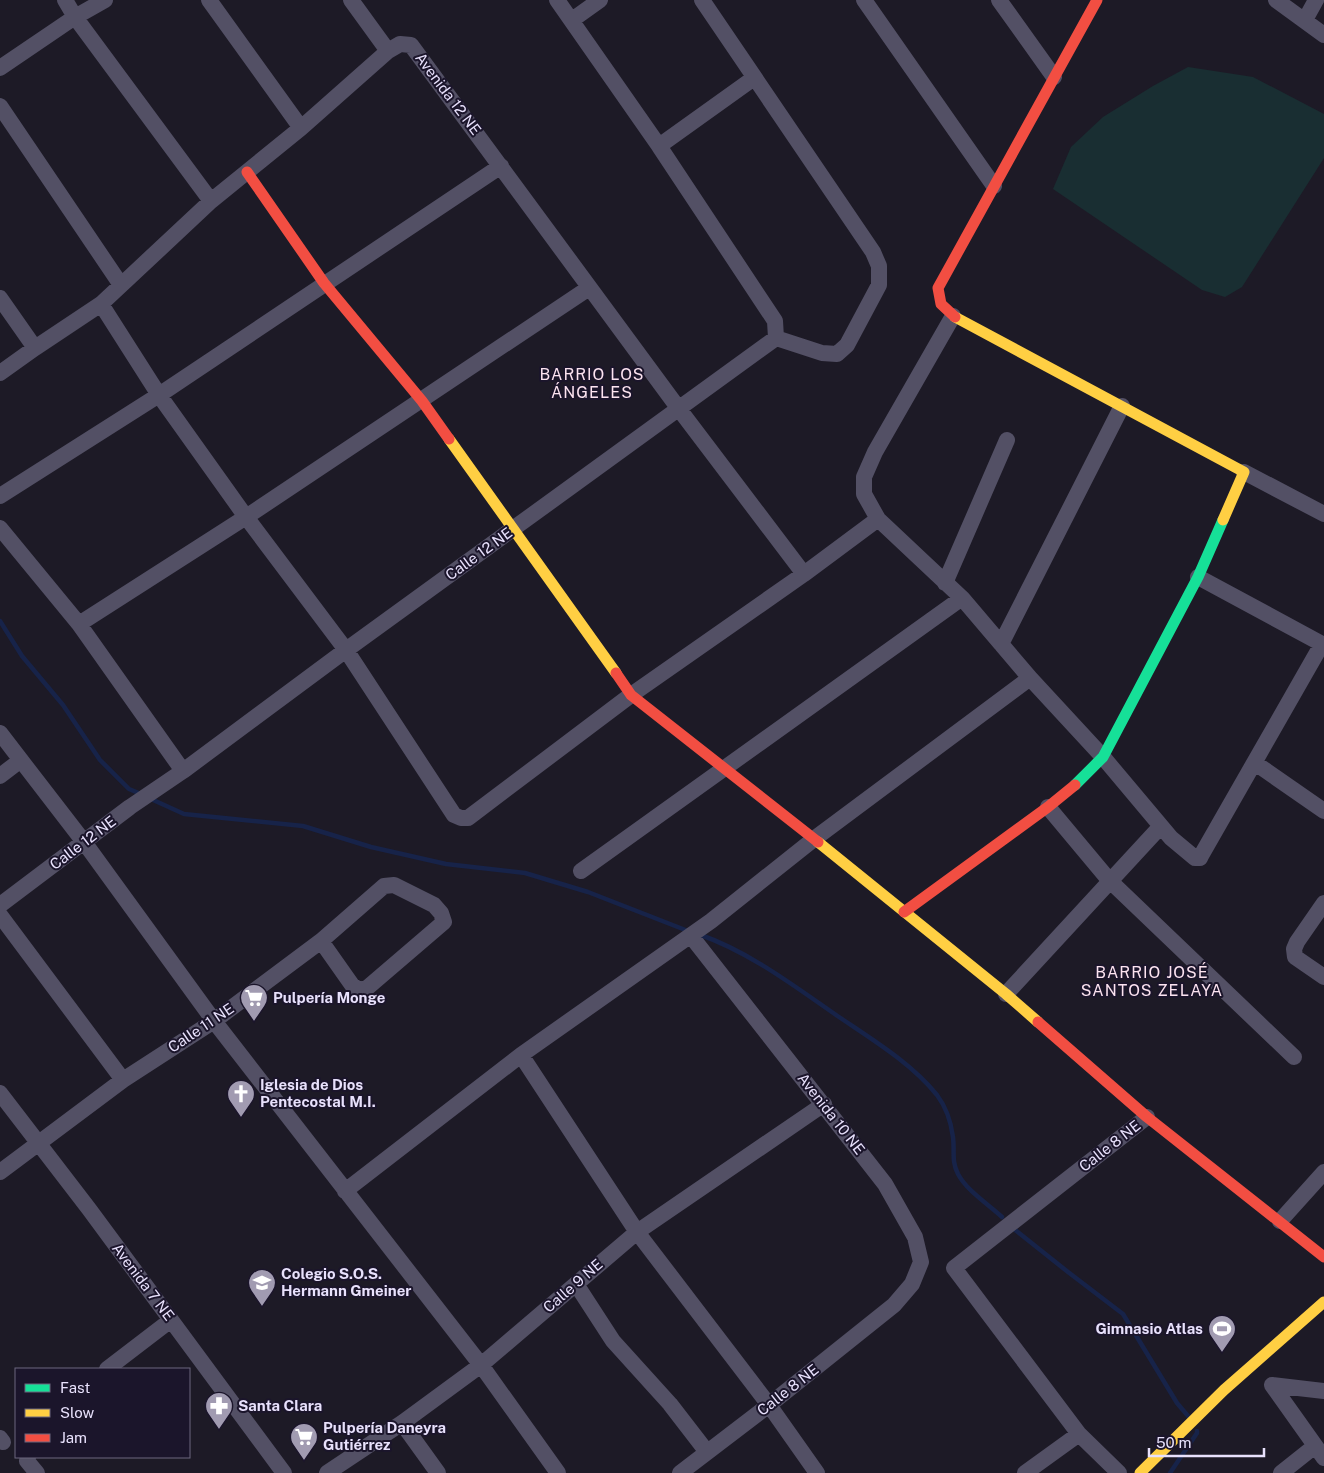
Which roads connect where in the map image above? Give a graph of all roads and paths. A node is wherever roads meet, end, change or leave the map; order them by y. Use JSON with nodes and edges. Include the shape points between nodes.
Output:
{"nodes":[{"id":1,"x":65,"y":0,"type":"edge"},
{"id":2,"x":105,"y":0,"type":"edge"},
{"id":3,"x":209,"y":0,"type":"edge"},
{"id":4,"x":351,"y":0,"type":"edge"},
{"id":5,"x":557,"y":0,"type":"edge"},
{"id":6,"x":600,"y":0,"type":"edge"},
{"id":7,"x":702,"y":0,"type":"edge"},
{"id":8,"x":864,"y":0,"type":"edge"},
{"id":9,"x":1000,"y":0,"type":"edge"},
{"id":10,"x":1097,"y":0,"type":"edge"},
{"id":11,"x":1276,"y":0,"type":"edge"},
{"id":12,"x":1316,"y":0,"type":"edge"},
{"id":13,"x":75,"y":17,"type":"junction"},
{"id":14,"x":572,"y":20,"type":"junction"},
{"id":15,"x":1305,"y":20,"type":"junction"},
{"id":16,"x":1324,"y":35,"type":"edge"},
{"id":17,"x":388,"y":51,"type":"junction"},
{"id":18,"x":0,"y":68,"type":"edge"},
{"id":19,"x":1054,"y":77,"type":"junction"},
{"id":20,"x":754,"y":78,"type":"junction"},
{"id":21,"x":0,"y":106,"type":"edge"},
{"id":22,"x":301,"y":128,"type":"junction"},
{"id":23,"x":659,"y":146,"type":"junction"},
{"id":24,"x":501,"y":166,"type":"junction"},
{"id":25,"x":247,"y":172,"type":"junction"},
{"id":26,"x":994,"y":186,"type":"junction"},
{"id":27,"x":211,"y":201,"type":"junction"},
{"id":28,"x":324,"y":283,"type":"junction"},
{"id":29,"x":121,"y":285,"type":"junction"},
{"id":30,"x":589,"y":288,"type":"junction"},
{"id":31,"x":0,"y":298,"type":"edge"},
{"id":32,"x":101,"y":304,"type":"junction"},
{"id":33,"x":953,"y":316,"type":"junction"},
{"id":34,"x":776,"y":338,"type":"junction"},
{"id":35,"x":35,"y":348,"type":"junction"},
{"id":36,"x":0,"y":373,"type":"edge"},
{"id":37,"x":159,"y":395,"type":"junction"},
{"id":38,"x":422,"y":401,"type":"junction"},
{"id":39,"x":1122,"y":406,"type":"junction"},
{"id":40,"x":679,"y":409,"type":"junction"},
{"id":41,"x":1007,"y":440,"type":"dead end"},
{"id":42,"x":1244,"y":472,"type":"junction"},
{"id":43,"x":0,"y":496,"type":"edge"},
{"id":44,"x":1324,"y":514,"type":"edge"},
{"id":45,"x":246,"y":517,"type":"junction"},
{"id":46,"x":878,"y":519,"type":"junction"},
{"id":47,"x":0,"y":528,"type":"edge"},
{"id":48,"x":513,"y":530,"type":"junction"},
{"id":49,"x":804,"y":574,"type":"junction"},
{"id":50,"x":1198,"y":576,"type":"junction"},
{"id":51,"x":945,"y":583,"type":"junction"},
{"id":52,"x":962,"y":598,"type":"junction"},
{"id":53,"x":79,"y":624,"type":"junction"},
{"id":54,"x":1001,"y":644,"type":"junction"},
{"id":55,"x":1323,"y":645,"type":"edge"},
{"id":56,"x":346,"y":650,"type":"junction"},
{"id":57,"x":1030,"y":678,"type":"junction"},
{"id":58,"x":631,"y":696,"type":"junction"},
{"id":59,"x":0,"y":733,"type":"edge"},
{"id":60,"x":1103,"y":756,"type":"junction"},
{"id":61,"x":21,"y":760,"type":"junction"},
{"id":62,"x":1255,"y":763,"type":"junction"},
{"id":63,"x":723,"y":769,"type":"junction"},
{"id":64,"x":183,"y":771,"type":"junction"},
{"id":65,"x":0,"y":776,"type":"edge"},
{"id":66,"x":1048,"y":808,"type":"junction"},
{"id":67,"x":1324,"y":810,"type":"edge"},
{"id":68,"x":1161,"y":826,"type":"junction"},
{"id":69,"x":814,"y":838,"type":"junction"},
{"id":70,"x":84,"y":842,"type":"junction"},
{"id":71,"x":581,"y":871,"type":"dead end"},
{"id":72,"x":1109,"y":880,"type":"junction"},
{"id":73,"x":1324,"y":903,"type":"edge"},
{"id":74,"x":0,"y":905,"type":"edge"},
{"id":75,"x":904,"y":912,"type":"junction"},
{"id":76,"x":0,"y":915,"type":"edge"},
{"id":77,"x":691,"y":936,"type":"junction"},
{"id":78,"x":321,"y":940,"type":"junction"},
{"id":79,"x":1324,"y":977,"type":"edge"},
{"id":80,"x":1006,"y":994,"type":"junction"},
{"id":81,"x":214,"y":1021,"type":"junction"},
{"id":82,"x":521,"y":1056,"type":"junction"},
{"id":83,"x":1294,"y":1058,"type":"dead end"},
{"id":84,"x":123,"y":1080,"type":"junction"},
{"id":85,"x":0,"y":1093,"type":"edge"},
{"id":86,"x":824,"y":1104,"type":"junction"},
{"id":87,"x":1147,"y":1116,"type":"junction"},
{"id":88,"x":38,"y":1143,"type":"junction"},
{"id":89,"x":0,"y":1172,"type":"edge"},
{"id":90,"x":1324,"y":1172,"type":"edge"},
{"id":91,"x":345,"y":1191,"type":"junction"},
{"id":92,"x":1280,"y":1221,"type":"junction"},
{"id":93,"x":637,"y":1232,"type":"junction"},
{"id":94,"x":1324,"y":1257,"type":"edge"},
{"id":95,"x":576,"y":1284,"type":"junction"},
{"id":96,"x":1324,"y":1302,"type":"edge"},
{"id":97,"x":894,"y":1305,"type":"joint"},
{"id":98,"x":171,"y":1320,"type":"junction"},
{"id":99,"x":481,"y":1365,"type":"junction"},
{"id":100,"x":108,"y":1368,"type":"edge"},
{"id":101,"x":1324,"y":1391,"type":"edge"},
{"id":102,"x":769,"y":1405,"type":"junction"},
{"id":103,"x":402,"y":1423,"type":"junction"},
{"id":104,"x":1079,"y":1434,"type":"junction"},
{"id":105,"x":707,"y":1452,"type":"junction"},
{"id":106,"x":1320,"y":1452,"type":"edge"},
{"id":107,"x":28,"y":1458,"type":"edge"},
{"id":108,"x":37,"y":1473,"type":"edge"},
{"id":109,"x":284,"y":1473,"type":"edge"},
{"id":110,"x":327,"y":1473,"type":"edge"},
{"id":111,"x":438,"y":1473,"type":"edge"},
{"id":112,"x":558,"y":1473,"type":"edge"},
{"id":113,"x":680,"y":1473,"type":"edge"},
{"id":114,"x":817,"y":1473,"type":"edge"},
{"id":115,"x":1025,"y":1473,"type":"edge"},
{"id":116,"x":1119,"y":1473,"type":"edge"},
{"id":117,"x":1140,"y":1473,"type":"edge"},
{"id":118,"x":1281,"y":1473,"type":"edge"}],
"edges":[{"from":1,"to":13,"type":"street"},
{"from":2,"to":13,"type":"street"},
{"from":3,"to":22,"type":"street"},
{"from":4,"to":17,"type":"street"},
{"from":5,"to":14,"type":"street"},
{"from":6,"to":14,"type":"street"},
{"from":7,"to":20,"type":"street"},
{"from":8,"to":26,"type":"street"},
{"from":9,"to":19,"type":"street"},
{"from":10,"to":19,"type":"street"},
{"from":11,"to":15,"type":"street"},
{"from":12,"to":15,"type":"street"},
{"from":13,"to":18,"type":"street"},
{"from":13,"to":27,"type":"street"},
{"from":14,"to":23,"type":"street"},
{"from":15,"to":16,"type":"street"},
{"from":17,"to":22,"type":"street"},
{"from":17,"to":24,"type":"street","name":"Avenida 12 NE","via":[[400,44],[411,45]]},
{"from":19,"to":26,"type":"street"},
{"from":20,"to":23,"type":"street"},
{"from":20,"to":34,"type":"street","via":[[873,252],[879,266],[879,285],[847,345],[837,354],[822,353]]},
{"from":21,"to":29,"type":"street"},
{"from":22,"to":25,"type":"street"},
{"from":23,"to":34,"type":"street","via":[[775,321]]},
{"from":24,"to":28,"type":"street"},
{"from":24,"to":30,"type":"street"},
{"from":25,"to":27,"type":"street"},
{"from":25,"to":28,"type":"street"},
{"from":26,"to":33,"type":"street","via":[[938,288],[941,304]]},
{"from":27,"to":29,"type":"street"},
{"from":28,"to":37,"type":"street"},
{"from":28,"to":38,"type":"street"},
{"from":29,"to":32,"type":"street"},
{"from":30,"to":38,"type":"street"},
{"from":30,"to":40,"type":"street"},
{"from":31,"to":35,"type":"street"},
{"from":32,"to":35,"type":"street"},
{"from":32,"to":37,"type":"street"},
{"from":33,"to":39,"type":"street"},
{"from":33,"to":46,"type":"street","via":[[864,477],[864,494]]},
{"from":34,"to":40,"type":"street","name":"Calle 12 NE"},
{"from":35,"to":36,"type":"street"},
{"from":37,"to":43,"type":"street"},
{"from":37,"to":45,"type":"street"},
{"from":38,"to":45,"type":"street"},
{"from":38,"to":48,"type":"street"},
{"from":39,"to":42,"type":"street"},
{"from":39,"to":54,"type":"street"},
{"from":40,"to":48,"type":"street","name":"Calle 12 NE"},
{"from":40,"to":49,"type":"street"},
{"from":41,"to":51,"type":"street"},
{"from":42,"to":44,"type":"street"},
{"from":42,"to":50,"type":"street"},
{"from":45,"to":53,"type":"street"},
{"from":45,"to":56,"type":"street"},
{"from":46,"to":49,"type":"street"},
{"from":46,"to":51,"type":"street"},
{"from":47,"to":53,"type":"street"},
{"from":48,"to":56,"type":"street","name":"Calle 12 NE"},
{"from":48,"to":58,"type":"street"},
{"from":49,"to":58,"type":"street"},
{"from":50,"to":55,"type":"street"},
{"from":50,"to":60,"type":"street"},
{"from":51,"to":52,"type":"street"},
{"from":52,"to":54,"type":"street"},
{"from":52,"to":63,"type":"street"},
{"from":53,"to":64,"type":"street"},
{"from":54,"to":57,"type":"street"},
{"from":55,"to":62,"type":"street"},
{"from":56,"to":58,"type":"street","via":[[454,814],[461,818],[468,818]]},
{"from":56,"to":64,"type":"street","name":"Calle 12 NE"},
{"from":57,"to":60,"type":"street"},
{"from":57,"to":69,"type":"street"},
{"from":58,"to":63,"type":"street"},
{"from":59,"to":61,"type":"street"},
{"from":60,"to":66,"type":"street"},
{"from":60,"to":68,"type":"street"},
{"from":61,"to":65,"type":"street"},
{"from":61,"to":70,"type":"street"},
{"from":62,"to":67,"type":"street"},
{"from":62,"to":68,"type":"street","via":[[1200,858],[1195,858],[1170,838]]},
{"from":63,"to":69,"type":"street"},
{"from":63,"to":71,"type":"street"},
{"from":64,"to":70,"type":"street","name":"Calle 12 NE"},
{"from":66,"to":72,"type":"street"},
{"from":66,"to":75,"type":"street"},
{"from":68,"to":72,"type":"street"},
{"from":69,"to":75,"type":"street"},
{"from":69,"to":77,"type":"street"},
{"from":70,"to":74,"type":"street","name":"Calle 12 NE"},
{"from":70,"to":81,"type":"street"},
{"from":72,"to":80,"type":"street"},
{"from":72,"to":83,"type":"street"},
{"from":73,"to":79,"type":"street","via":[[1294,949],[1295,957]]},
{"from":75,"to":80,"type":"street"},
{"from":76,"to":84,"type":"street"},
{"from":77,"to":82,"type":"street"},
{"from":77,"to":86,"type":"street","name":"Avenida 10 NE"},
{"from":78,"to":78,"type":"street","name":"Calle 11 NE","via":[[384,886],[394,885],[434,905],[444,922],[367,988],[359,990],[352,985]]},
{"from":78,"to":81,"type":"street","name":"Calle 11 NE"},
{"from":80,"to":87,"type":"street"},
{"from":81,"to":84,"type":"street","name":"Calle 11 NE"},
{"from":81,"to":91,"type":"street"},
{"from":82,"to":91,"type":"street"},
{"from":82,"to":93,"type":"street"},
{"from":84,"to":88,"type":"street","name":"Calle 11 NE"},
{"from":85,"to":88,"type":"street","name":"Avenida 7 NE"},
{"from":86,"to":93,"type":"street","name":"Calle 9 NE"},
{"from":86,"to":97,"type":"street","name":"Avenida 10 NE","via":[[885,1184],[915,1237],[921,1262],[912,1284]]},
{"from":87,"to":92,"type":"street"},
{"from":87,"to":104,"type":"street","name":"Calle 8 NE","via":[[954,1268]]},
{"from":88,"to":89,"type":"street","name":"Calle 11 NE"},
{"from":88,"to":98,"type":"street","name":"Avenida 7 NE"},
{"from":90,"to":92,"type":"street"},
{"from":91,"to":99,"type":"street"},
{"from":92,"to":94,"type":"street"},
{"from":93,"to":95,"type":"street","name":"Calle 9 NE"},
{"from":93,"to":102,"type":"street"},
{"from":95,"to":99,"type":"street","name":"Calle 9 NE"},
{"from":95,"to":105,"type":"street","via":[[613,1341],[670,1404]]},
{"from":96,"to":117,"type":"street","via":[[1224,1390]]},
{"from":97,"to":102,"type":"street","name":"Calle 8 NE"},
{"from":98,"to":100,"type":"street"},
{"from":98,"to":109,"type":"street","name":"Avenida 7 NE"},
{"from":99,"to":103,"type":"street","name":"Calle 9 NE"},
{"from":99,"to":112,"type":"street"},
{"from":101,"to":106,"type":"street","via":[[1272,1385]]},
{"from":102,"to":105,"type":"street","name":"Calle 8 NE"},
{"from":102,"to":114,"type":"street"},
{"from":103,"to":110,"type":"street","name":"Calle 9 NE"},
{"from":103,"to":111,"type":"street"},
{"from":104,"to":115,"type":"street"},
{"from":104,"to":116,"type":"street"},
{"from":105,"to":113,"type":"street","name":"Calle 8 NE"},
{"from":106,"to":118,"type":"street"},
{"from":107,"to":108,"type":"street"}]}
